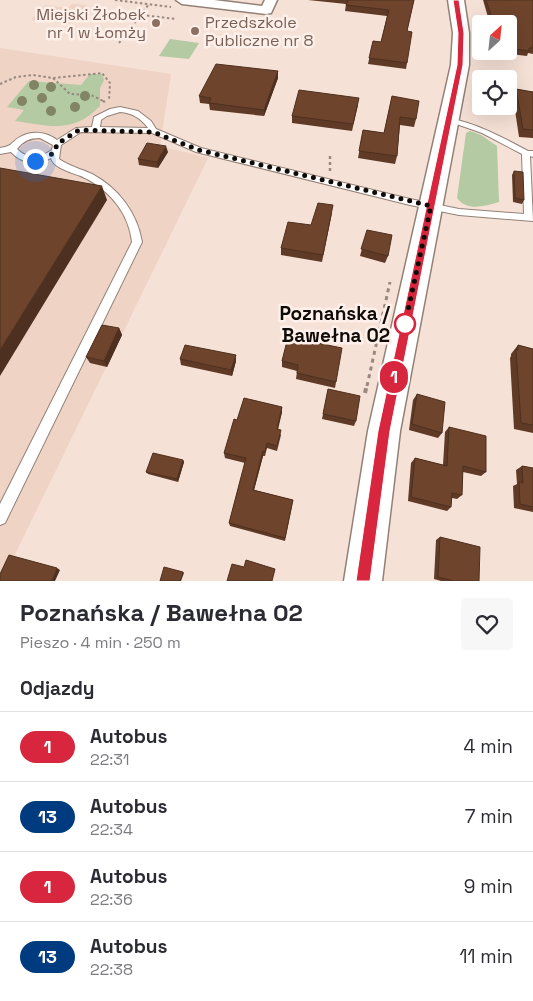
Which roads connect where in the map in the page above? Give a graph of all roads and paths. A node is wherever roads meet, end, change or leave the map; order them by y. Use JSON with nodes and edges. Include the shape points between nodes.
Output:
{"nodes":[{"id":1,"x":271,"y":0,"type":"edge"},
{"id":2,"x":456,"y":0,"type":"edge"},
{"id":3,"x":149,"y":4,"type":"dead end"},
{"id":4,"x":178,"y":4,"type":"edge"},
{"id":5,"x":141,"y":15,"type":"junction"},
{"id":6,"x":168,"y":18,"type":"junction"},
{"id":7,"x":176,"y":19,"type":"dead end"},
{"id":8,"x":119,"y":42,"type":"dead end"},
{"id":9,"x":54,"y":78,"type":"junction"},
{"id":10,"x":0,"y":84,"type":"edge"},
{"id":11,"x":449,"y":120,"type":"junction"},
{"id":12,"x":96,"y":129,"type":"junction"},
{"id":13,"x":153,"y":132,"type":"junction"},
{"id":14,"x":56,"y":148,"type":"junction"},
{"id":15,"x":13,"y":149,"type":"junction"},
{"id":16,"x":0,"y":151,"type":"edge"},
{"id":17,"x":530,"y":153,"type":"edge"},
{"id":18,"x":431,"y":206,"type":"junction"},
{"id":19,"x":531,"y":218,"type":"edge"},
{"id":20,"x":0,"y":518,"type":"edge"},
{"id":21,"x":363,"y":581,"type":"edge"}],
"edges":[{"from":1,"to":4,"type":"street","via":[[266,10]]},
{"from":2,"to":11,"type":"street","via":[[460,19],[460,65]]},
{"from":3,"to":5,"type":"path"},
{"from":4,"to":6,"type":"path"},
{"from":5,"to":6,"type":"path"},
{"from":5,"to":8,"type":"path"},
{"from":6,"to":7,"type":"path"},
{"from":9,"to":9,"type":"path","via":[[70,94],[91,95],[115,106],[108,100],[110,83],[102,73]]},
{"from":9,"to":10,"type":"path","via":[[33,75],[16,77]]},
{"from":11,"to":17,"type":"lane","via":[[468,124]]},
{"from":11,"to":18,"type":"street"},
{"from":12,"to":13,"type":"lane"},
{"from":12,"to":13,"type":"lane","via":[[97,120],[107,111],[122,108],[144,120]]},
{"from":12,"to":14,"type":"lane","via":[[79,130]]},
{"from":13,"to":18,"type":"lane","via":[[199,150]]},
{"from":14,"to":15,"type":"lane","via":[[42,160],[35,161]]},
{"from":14,"to":15,"type":"lane","via":[[53,139],[36,134],[17,142]]},
{"from":14,"to":20,"type":"lane","via":[[55,160],[98,182],[129,212],[137,242]]},
{"from":15,"to":16,"type":"lane"},
{"from":17,"to":19,"type":"lane"},
{"from":18,"to":19,"type":"lane","via":[[468,213]]},
{"from":18,"to":21,"type":"street","via":[[384,431]]}]}
